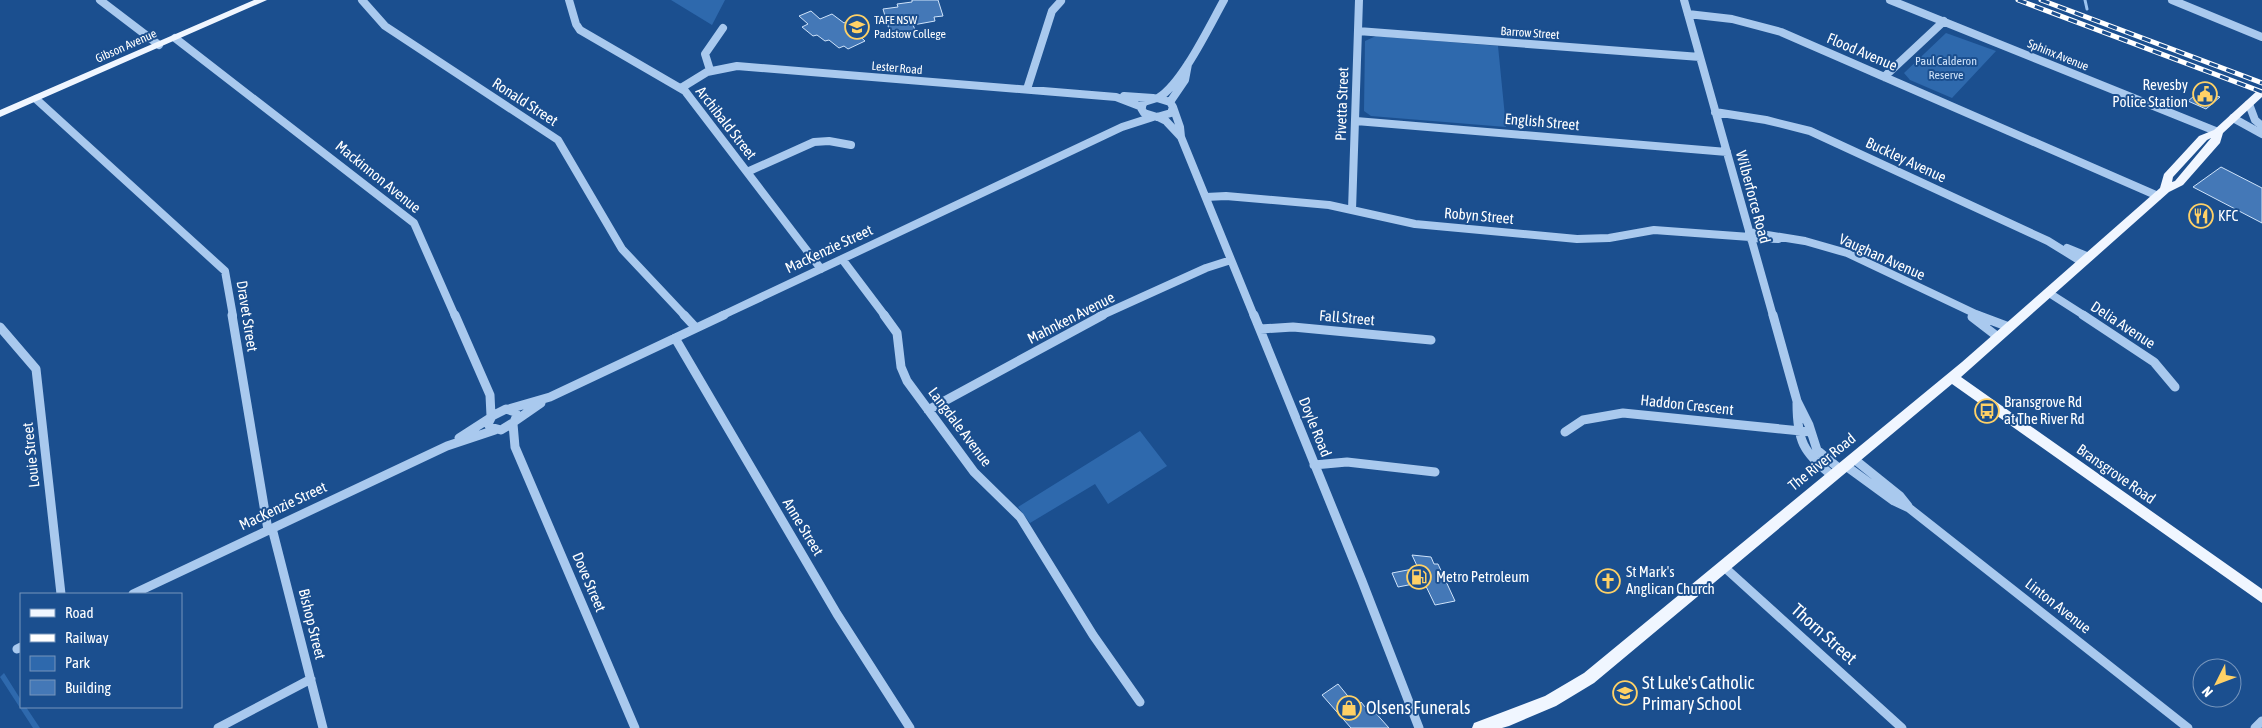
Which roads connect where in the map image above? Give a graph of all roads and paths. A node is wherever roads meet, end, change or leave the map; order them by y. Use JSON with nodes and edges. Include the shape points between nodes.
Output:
{"nodes":[{"id":1,"x":100,"y":0,"type":"edge"},
{"id":2,"x":262,"y":0,"type":"edge"},
{"id":3,"x":362,"y":0,"type":"edge"},
{"id":4,"x":569,"y":0,"type":"edge"},
{"id":5,"x":1224,"y":0,"type":"edge"},
{"id":6,"x":1359,"y":0,"type":"edge"},
{"id":7,"x":1684,"y":0,"type":"edge"},
{"id":8,"x":1890,"y":0,"type":"edge"},
{"id":9,"x":2172,"y":0,"type":"edge"},
{"id":10,"x":1061,"y":1,"type":"edge"},
{"id":11,"x":1688,"y":14,"type":"junction"},
{"id":12,"x":1944,"y":21,"type":"junction"},
{"id":13,"x":723,"y":28,"type":"dead end"},
{"id":14,"x":1358,"y":31,"type":"junction"},
{"id":15,"x":2262,"y":37,"type":"edge"},
{"id":16,"x":175,"y":38,"type":"junction"},
{"id":17,"x":159,"y":45,"type":"junction"},
{"id":18,"x":1700,"y":57,"type":"junction"},
{"id":19,"x":1188,"y":63,"type":"junction"},
{"id":20,"x":710,"y":70,"type":"junction"},
{"id":21,"x":1884,"y":76,"type":"junction"},
{"id":22,"x":681,"y":88,"type":"junction"},
{"id":23,"x":1028,"y":89,"type":"junction"},
{"id":24,"x":2262,"y":92,"type":"edge"},
{"id":25,"x":1116,"y":97,"type":"junction"},
{"id":26,"x":1157,"y":98,"type":"junction"},
{"id":27,"x":36,"y":99,"type":"junction"},
{"id":28,"x":1172,"y":104,"type":"junction"},
{"id":29,"x":2249,"y":104,"type":"junction"},
{"id":30,"x":1142,"y":108,"type":"junction"},
{"id":31,"x":0,"y":114,"type":"edge"},
{"id":32,"x":1716,"y":114,"type":"junction"},
{"id":33,"x":1155,"y":117,"type":"junction"},
{"id":34,"x":2233,"y":118,"type":"junction"},
{"id":35,"x":1356,"y":120,"type":"junction"},
{"id":36,"x":1122,"y":127,"type":"junction"},
{"id":37,"x":2262,"y":127,"type":"edge"},
{"id":38,"x":2218,"y":132,"type":"junction"},
{"id":39,"x":2262,"y":134,"type":"edge"},
{"id":40,"x":1181,"y":137,"type":"junction"},
{"id":41,"x":851,"y":145,"type":"dead end"},
{"id":42,"x":1727,"y":152,"type":"junction"},
{"id":43,"x":747,"y":172,"type":"junction"},
{"id":44,"x":2161,"y":192,"type":"junction"},
{"id":45,"x":1206,"y":196,"type":"junction"},
{"id":46,"x":1352,"y":210,"type":"junction"},
{"id":47,"x":1750,"y":236,"type":"junction"},
{"id":48,"x":842,"y":259,"type":"junction"},
{"id":49,"x":1231,"y":260,"type":"junction"},
{"id":50,"x":2086,"y":260,"type":"junction"},
{"id":51,"x":821,"y":270,"type":"junction"},
{"id":52,"x":2049,"y":293,"type":"junction"},
{"id":53,"x":1962,"y":309,"type":"junction"},
{"id":54,"x":0,"y":327,"type":"edge"},
{"id":55,"x":2009,"y":327,"type":"junction"},
{"id":56,"x":696,"y":328,"type":"junction"},
{"id":57,"x":1260,"y":329,"type":"junction"},
{"id":58,"x":1998,"y":336,"type":"junction"},
{"id":59,"x":674,"y":338,"type":"junction"},
{"id":60,"x":1431,"y":340,"type":"dead end"},
{"id":61,"x":1952,"y":377,"type":"junction"},
{"id":62,"x":2175,"y":387,"type":"dead end"},
{"id":63,"x":490,"y":395,"type":"junction"},
{"id":64,"x":550,"y":397,"type":"junction"},
{"id":65,"x":1797,"y":401,"type":"junction"},
{"id":66,"x":507,"y":409,"type":"junction"},
{"id":67,"x":928,"y":410,"type":"junction"},
{"id":68,"x":490,"y":417,"type":"junction"},
{"id":69,"x":514,"y":422,"type":"junction"},
{"id":70,"x":496,"y":430,"type":"junction"},
{"id":71,"x":1798,"y":430,"type":"junction"},
{"id":72,"x":1565,"y":432,"type":"dead end"},
{"id":73,"x":1811,"y":432,"type":"junction"},
{"id":74,"x":446,"y":446,"type":"junction"},
{"id":75,"x":515,"y":447,"type":"junction"},
{"id":76,"x":1314,"y":465,"type":"junction"},
{"id":77,"x":1843,"y":467,"type":"junction"},
{"id":78,"x":1435,"y":472,"type":"dead end"},
{"id":79,"x":270,"y":529,"type":"junction"},
{"id":80,"x":1723,"y":566,"type":"junction"},
{"id":81,"x":61,"y":593,"type":"edge"},
{"id":82,"x":135,"y":593,"type":"edge"},
{"id":83,"x":2262,"y":597,"type":"edge"},
{"id":84,"x":311,"y":679,"type":"junction"},
{"id":85,"x":1140,"y":702,"type":"dead end"},
{"id":86,"x":2262,"y":721,"type":"edge"},
{"id":87,"x":218,"y":728,"type":"edge"},
{"id":88,"x":323,"y":728,"type":"edge"},
{"id":89,"x":635,"y":728,"type":"edge"},
{"id":90,"x":910,"y":728,"type":"edge"},
{"id":91,"x":1419,"y":728,"type":"edge"},
{"id":92,"x":1480,"y":728,"type":"edge"},
{"id":93,"x":1902,"y":728,"type":"edge"},
{"id":94,"x":2188,"y":728,"type":"edge"},
{"id":95,"x":2255,"y":728,"type":"edge"}],
"edges":[{"from":1,"to":17,"type":"street"},
{"from":2,"to":16,"type":"main road","name":"Gibson Avenue"},
{"from":3,"to":56,"type":"street","name":"Ronald Street","via":[[385,26],[558,140],[622,249]]},
{"from":4,"to":22,"type":"street","name":"Archibald Street","via":[[580,30]]},
{"from":5,"to":19,"type":"street"},
{"from":6,"to":14,"type":"street","name":"Pivetta Street"},
{"from":7,"to":11,"type":"street","name":"Wilberforce Road"},
{"from":8,"to":12,"type":"street","name":"Sphinx Avenue"},
{"from":9,"to":15,"type":"street"},
{"from":10,"to":23,"type":"street","via":[[1052,11]]},
{"from":11,"to":18,"type":"street","name":"Wilberforce Road"},
{"from":11,"to":21,"type":"street","name":"Flood Avenue","via":[[1732,19],[1769,28]]},
{"from":12,"to":21,"type":"street"},
{"from":12,"to":38,"type":"street","name":"Sphinx Avenue"},
{"from":13,"to":20,"type":"street","via":[[705,54]]},
{"from":14,"to":18,"type":"street","name":"Barrow Street"},
{"from":14,"to":35,"type":"street","name":"Pivetta Street"},
{"from":16,"to":17,"type":"main road","name":"Gibson Avenue"},
{"from":16,"to":63,"type":"street","name":"Mackinnon Avenue","via":[[414,222]]},
{"from":17,"to":27,"type":"main road","name":"Gibson Avenue"},
{"from":18,"to":32,"type":"street","name":"Wilberforce Road"},
{"from":19,"to":26,"type":"street","via":[[1165,94]]},
{"from":19,"to":28,"type":"street"},
{"from":20,"to":22,"type":"street","name":"Lester Road","via":[[698,74]]},
{"from":20,"to":23,"type":"street","name":"Lester Road","via":[[743,66]]},
{"from":21,"to":44,"type":"street","name":"Flood Avenue"},
{"from":22,"to":43,"type":"street","name":"Archibald Street"},
{"from":23,"to":25,"type":"street","name":"Lester Road"},
{"from":24,"to":29,"type":"main road","name":"The River Road"},
{"from":25,"to":26,"type":"street","name":"Lester Road"},
{"from":25,"to":30,"type":"street","name":"Lester Road"},
{"from":26,"to":28,"type":"street","name":"Lester Road"},
{"from":26,"to":30,"type":"street","name":"MacKenzie Street","via":[[1146,101]]},
{"from":27,"to":31,"type":"main road","name":"Gibson Avenue"},
{"from":27,"to":79,"type":"street","name":"Dravet Street","via":[[225,271]]},
{"from":28,"to":33,"type":"street","name":"MacKenzie Street","via":[[1169,114]]},
{"from":28,"to":40,"type":"street","name":"Doyle Road"},
{"from":29,"to":34,"type":"main road","name":"The River Road"},
{"from":29,"to":37,"type":"street"},
{"from":30,"to":33,"type":"street","name":"Lester Road","via":[[1146,114]]},
{"from":30,"to":36,"type":"street","name":"MacKenzie Street"},
{"from":32,"to":42,"type":"street","name":"Wilberforce Road"},
{"from":32,"to":50,"type":"street","name":"Buckley Avenue","via":[[1780,122],[1810,132]]},
{"from":33,"to":36,"type":"street","name":"MacKenzie Street"},
{"from":33,"to":40,"type":"street","name":"Doyle Road","via":[[1166,121]]},
{"from":34,"to":37,"type":"street"},
{"from":34,"to":38,"type":"main road","name":"The River Road"},
{"from":34,"to":39,"type":"street"},
{"from":35,"to":42,"type":"street","name":"English Street"},
{"from":35,"to":46,"type":"street","name":"Pivetta Street"},
{"from":36,"to":48,"type":"street","name":"MacKenzie Street"},
{"from":38,"to":44,"type":"main road","name":"The River Road","via":[[2216,141],[2179,184]]},
{"from":40,"to":45,"type":"street","name":"Doyle Road"},
{"from":41,"to":43,"type":"street","via":[[814,142]]},
{"from":42,"to":47,"type":"street","name":"Wilberforce Road"},
{"from":43,"to":51,"type":"street","name":"Archibald Street"},
{"from":44,"to":50,"type":"main road","name":"The River Road"},
{"from":45,"to":46,"type":"street","name":"Robyn Street"},
{"from":45,"to":49,"type":"street","name":"Doyle Road"},
{"from":46,"to":47,"type":"street","name":"Robyn Street","via":[[1415,224],[1577,239],[1608,238],[1654,230]]},
{"from":47,"to":53,"type":"street","name":"Vaughan Avenue","via":[[1788,239],[1850,254]]},
{"from":47,"to":65,"type":"street","name":"Wilberforce Road"},
{"from":48,"to":51,"type":"street","name":"MacKenzie Street"},
{"from":48,"to":67,"type":"street","name":"Langdale Avenue","via":[[897,333],[903,375]]},
{"from":49,"to":57,"type":"street","name":"Doyle Road"},
{"from":49,"to":67,"type":"street","name":"Mahnken Avenue","via":[[1206,268],[1099,317]]},
{"from":50,"to":52,"type":"main road","name":"The River Road"},
{"from":51,"to":56,"type":"street","name":"MacKenzie Street"},
{"from":52,"to":55,"type":"main road","name":"The River Road"},
{"from":52,"to":62,"type":"street","name":"Delia Avenue","via":[[2141,352]]},
{"from":53,"to":55,"type":"street","name":"Vaughan Avenue"},
{"from":53,"to":58,"type":"street","name":"Vaughan Avenue"},
{"from":54,"to":81,"type":"street","name":"Louie Street","via":[[36,369]]},
{"from":55,"to":58,"type":"main road","name":"The River Road"},
{"from":56,"to":59,"type":"street","name":"MacKenzie Street"},
{"from":57,"to":60,"type":"street","name":"Fall Street","via":[[1293,327]]},
{"from":57,"to":76,"type":"street","name":"Doyle Road"},
{"from":58,"to":61,"type":"main road","name":"The River Road"},
{"from":59,"to":64,"type":"street","name":"MacKenzie Street"},
{"from":59,"to":90,"type":"street","name":"Anne Street","via":[[832,606]]},
{"from":61,"to":77,"type":"main road","name":"The River Road"},
{"from":61,"to":83,"type":"main road","name":"Bransgrove Road"},
{"from":63,"to":66,"type":"street","name":"Mackinnon Avenue"},
{"from":63,"to":68,"type":"street","name":"Mackinnon Avenue"},
{"from":64,"to":66,"type":"street","name":"MacKenzie Street"},
{"from":64,"to":69,"type":"street","name":"MacKenzie Street"},
{"from":65,"to":71,"type":"street","name":"Wilberforce Road"},
{"from":65,"to":73,"type":"street","name":"Wilberforce Road"},
{"from":66,"to":68,"type":"street"},
{"from":66,"to":69,"type":"street","via":[[515,412]]},
{"from":67,"to":85,"type":"street","name":"Langdale Avenue","via":[[974,472],[1020,517],[1093,635]]},
{"from":68,"to":70,"type":"street","via":[[488,424]]},
{"from":68,"to":74,"type":"street","name":"MacKenzie Street"},
{"from":69,"to":70,"type":"street"},
{"from":69,"to":75,"type":"street","name":"Dove Street"},
{"from":70,"to":74,"type":"street","name":"MacKenzie Street"},
{"from":70,"to":75,"type":"street","name":"Dove Street"},
{"from":71,"to":72,"type":"street","name":"Haddon Crescent","via":[[1623,412],[1583,420]]},
{"from":71,"to":73,"type":"street","name":"Haddon Crescent"},
{"from":71,"to":77,"type":"street","name":"Wilberforce Road","via":[[1806,454]]},
{"from":73,"to":77,"type":"street","name":"Wilberforce Road","via":[[1819,453]]},
{"from":74,"to":79,"type":"street","name":"MacKenzie Street"},
{"from":75,"to":89,"type":"street","name":"Dove Street"},
{"from":76,"to":78,"type":"street","via":[[1347,462]]},
{"from":76,"to":91,"type":"street","name":"Doyle Road"},
{"from":77,"to":80,"type":"main road","name":"The River Road"},
{"from":77,"to":94,"type":"street","name":"Linton Avenue","via":[[1909,508]]},
{"from":79,"to":82,"type":"street","name":"MacKenzie Street"},
{"from":79,"to":84,"type":"street","name":"Bishop Street"},
{"from":80,"to":92,"type":"main road","name":"The River Road","via":[[1568,694]]},
{"from":80,"to":93,"type":"street","name":"Thorn Street"},
{"from":84,"to":87,"type":"street"},
{"from":84,"to":88,"type":"street","name":"Bishop Street"},
{"from":86,"to":95,"type":"street"}]}
